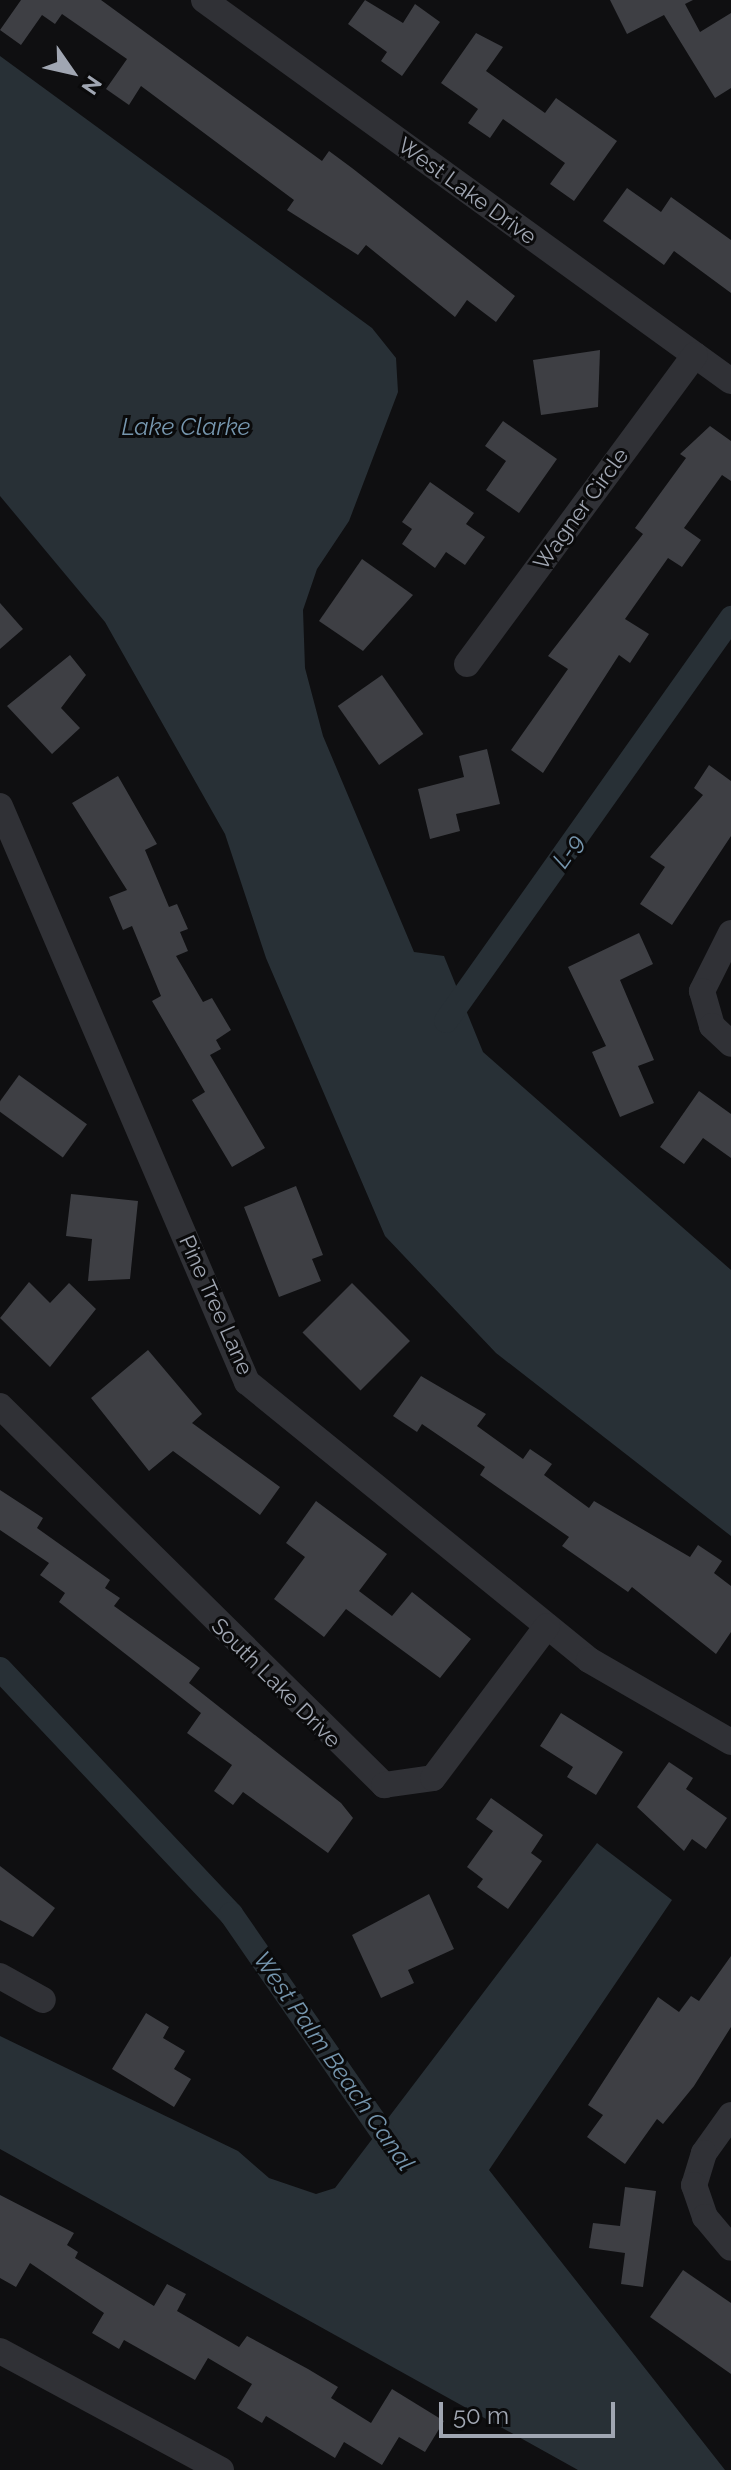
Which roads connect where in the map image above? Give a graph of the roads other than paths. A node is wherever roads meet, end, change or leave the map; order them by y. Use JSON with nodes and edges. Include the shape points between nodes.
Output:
{"nodes":[{"id":1,"x":204,"y":0,"type":"edge"},
{"id":2,"x":695,"y":355,"type":"junction"},
{"id":3,"x":731,"y":381,"type":"edge"},
{"id":4,"x":467,"y":664,"type":"dead end"},
{"id":5,"x":0,"y":806,"type":"edge"},
{"id":6,"x":731,"y":933,"type":"edge"},
{"id":7,"x":731,"y":1044,"type":"edge"},
{"id":8,"x":0,"y":1406,"type":"edge"},
{"id":9,"x":547,"y":1626,"type":"junction"},
{"id":10,"x":731,"y":1742,"type":"edge"},
{"id":11,"x":0,"y":1976,"type":"edge"},
{"id":12,"x":43,"y":2000,"type":"dead end"},
{"id":13,"x":731,"y":2115,"type":"edge"},
{"id":14,"x":731,"y":2248,"type":"edge"},
{"id":15,"x":0,"y":2351,"type":"edge"},
{"id":16,"x":221,"y":2470,"type":"edge"}],
"edges":[{"from":1,"to":2,"type":"street","name":"West Lake Drive"},
{"from":2,"to":3,"type":"street","name":"West Lake Drive"},
{"from":2,"to":4,"type":"street","name":"Wagner Circle"},
{"from":5,"to":9,"type":"street","name":"Pine Tree Lane","via":[[247,1382]]},
{"from":6,"to":7,"type":"street","via":[[702,991],[712,1026]]},
{"from":8,"to":9,"type":"street","name":"South Lake Drive","via":[[384,1785],[418,1786],[440,1772]]},
{"from":9,"to":10,"type":"street","name":"Pine Tree Lane","via":[[589,1660]]},
{"from":11,"to":12,"type":"street"},
{"from":13,"to":14,"type":"street","via":[[704,2153],[694,2185],[705,2217]]},
{"from":15,"to":16,"type":"street"}]}
